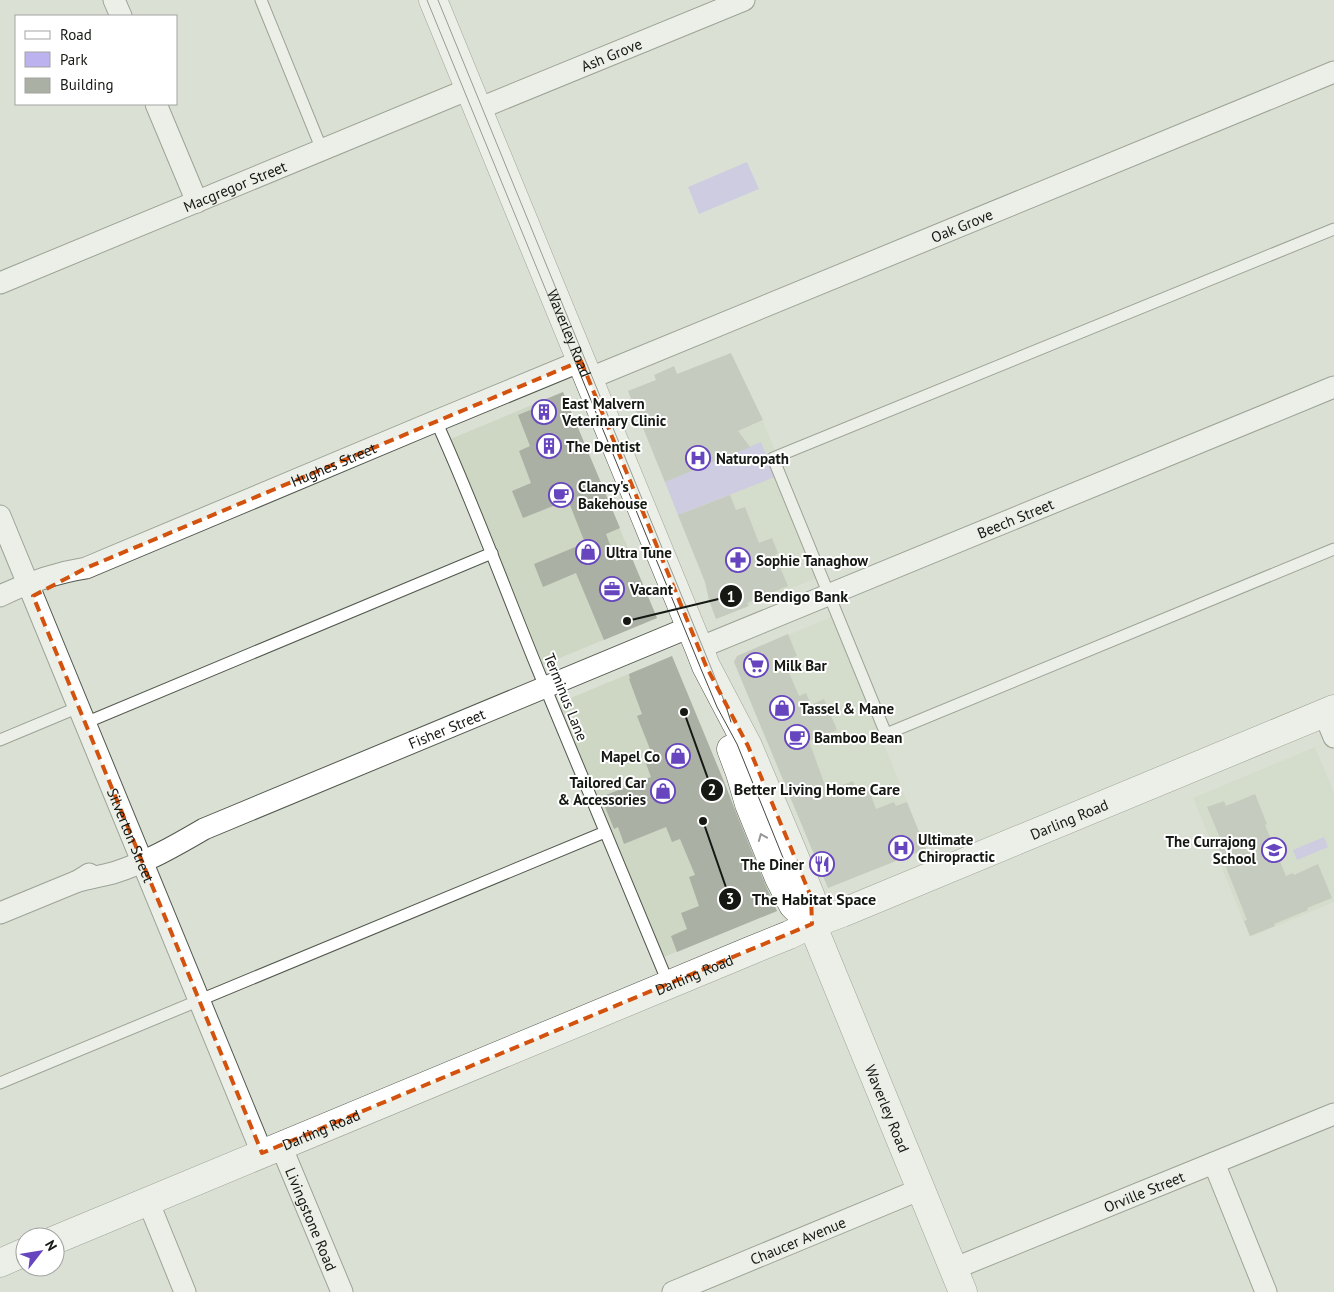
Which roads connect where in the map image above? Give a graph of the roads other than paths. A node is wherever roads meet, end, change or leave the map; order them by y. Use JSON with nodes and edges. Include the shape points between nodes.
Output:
{"nodes":[{"id":1,"x":114,"y":0,"type":"edge"},
{"id":2,"x":261,"y":0,"type":"edge"},
{"id":3,"x":433,"y":0,"type":"edge"},
{"id":4,"x":744,"y":0,"type":"edge"},
{"id":5,"x":121,"y":15,"type":"edge"},
{"id":6,"x":1334,"y":72,"type":"edge"},
{"id":7,"x":473,"y":99,"type":"junction"},
{"id":8,"x":156,"y":105,"type":"edge"},
{"id":9,"x":322,"y":150,"type":"junction"},
{"id":10,"x":197,"y":202,"type":"junction"},
{"id":11,"x":1334,"y":228,"type":"edge"},
{"id":12,"x":0,"y":283,"type":"edge"},
{"id":13,"x":585,"y":370,"type":"junction"},
{"id":14,"x":1334,"y":388,"type":"edge"},
{"id":15,"x":436,"y":421,"type":"junction"},
{"id":16,"x":0,"y":516,"type":"edge"},
{"id":17,"x":1334,"y":548,"type":"edge"},
{"id":18,"x":492,"y":553,"type":"junction"},
{"id":19,"x":31,"y":590,"type":"junction"},
{"id":20,"x":829,"y":595,"type":"junction"},
{"id":21,"x":0,"y":596,"type":"edge"},
{"id":22,"x":0,"y":608,"type":"edge"},
{"id":23,"x":698,"y":647,"type":"junction"},
{"id":24,"x":545,"y":687,"type":"junction"},
{"id":25,"x":82,"y":715,"type":"junction"},
{"id":26,"x":1331,"y":720,"type":"edge"},
{"id":27,"x":0,"y":740,"type":"edge"},
{"id":28,"x":606,"y":832,"type":"junction"},
{"id":29,"x":139,"y":855,"type":"junction"},
{"id":30,"x":0,"y":913,"type":"edge"},
{"id":31,"x":812,"y":924,"type":"junction"},
{"id":32,"x":669,"y":984,"type":"junction"},
{"id":33,"x":199,"y":1000,"type":"junction"},
{"id":34,"x":0,"y":1083,"type":"edge"},
{"id":35,"x":1334,"y":1114,"type":"edge"},
{"id":36,"x":272,"y":1149,"type":"junction"},
{"id":37,"x":1214,"y":1163,"type":"junction"},
{"id":38,"x":921,"y":1189,"type":"junction"},
{"id":39,"x":148,"y":1201,"type":"junction"},
{"id":40,"x":65,"y":1236,"type":"edge"},
{"id":41,"x":15,"y":1256,"type":"edge"},
{"id":42,"x":0,"y":1262,"type":"edge"},
{"id":43,"x":958,"y":1280,"type":"edge"},
{"id":44,"x":185,"y":1292,"type":"edge"},
{"id":45,"x":342,"y":1292,"type":"edge"},
{"id":46,"x":673,"y":1292,"type":"edge"},
{"id":47,"x":1266,"y":1292,"type":"edge"}],
"edges":[{"from":1,"to":5,"type":"street"},
{"from":2,"to":9,"type":"lane"},
{"from":3,"to":7,"type":"street","name":"Waverley Road"},
{"from":4,"to":7,"type":"street","name":"Ash Grove"},
{"from":6,"to":13,"type":"street","name":"Oak Grove"},
{"from":7,"to":9,"type":"street","name":"Macgregor Street"},
{"from":7,"to":13,"type":"street","name":"Waverley Road"},
{"from":8,"to":10,"type":"street"},
{"from":9,"to":10,"type":"street","name":"Macgregor Street"},
{"from":10,"to":12,"type":"street","name":"Macgregor Street"},
{"from":11,"to":20,"type":"lane","via":[[773,458]]},
{"from":13,"to":15,"type":"street","name":"Hughes Street"},
{"from":13,"to":23,"type":"street","name":"Waverley Road"},
{"from":14,"to":20,"type":"street","name":"Beech Street"},
{"from":15,"to":18,"type":"lane","name":"Terminus Lane"},
{"from":15,"to":19,"type":"street","name":"Hughes Street","via":[[86,568],[57,586]]},
{"from":16,"to":19,"type":"street","name":"Silverton Street"},
{"from":17,"to":20,"type":"lane","via":[[886,734]]},
{"from":18,"to":24,"type":"lane","name":"Terminus Lane"},
{"from":18,"to":25,"type":"lane"},
{"from":19,"to":21,"type":"street","name":"Hughes Street"},
{"from":19,"to":22,"type":"street","name":"Hughes Street"},
{"from":19,"to":25,"type":"street","name":"Silverton Street"},
{"from":20,"to":23,"type":"street","name":"Beech Street"},
{"from":23,"to":24,"type":"street","name":"Fisher Street"},
{"from":23,"to":31,"type":"street","name":"Waverley Road","via":[[748,746],[798,864],[811,897]]},
{"from":24,"to":28,"type":"lane","name":"Terminus Lane"},
{"from":24,"to":29,"type":"street","name":"Fisher Street","via":[[204,829],[170,849]]},
{"from":25,"to":27,"type":"lane"},
{"from":25,"to":29,"type":"street","name":"Silverton Street"},
{"from":26,"to":31,"type":"street","name":"Darling Road"},
{"from":28,"to":32,"type":"lane","name":"Terminus Lane"},
{"from":28,"to":33,"type":"lane"},
{"from":29,"to":30,"type":"street","name":"Fisher Street","via":[[112,873],[78,881]]},
{"from":29,"to":33,"type":"street","name":"Silverton Street"},
{"from":31,"to":32,"type":"street","name":"Darling Road"},
{"from":31,"to":38,"type":"street","name":"Waverley Road"},
{"from":32,"to":36,"type":"street","name":"Darling Road"},
{"from":33,"to":34,"type":"lane"},
{"from":33,"to":36,"type":"street","name":"Silverton Street"},
{"from":35,"to":37,"type":"street","name":"Orville Street"},
{"from":36,"to":39,"type":"street","name":"Darling Road"},
{"from":36,"to":45,"type":"street","name":"Livingstone Road"},
{"from":37,"to":43,"type":"street","name":"Orville Street"},
{"from":37,"to":47,"type":"street"},
{"from":38,"to":43,"type":"street","name":"Waverley Road"},
{"from":38,"to":46,"type":"street","name":"Chaucer Avenue"},
{"from":39,"to":40,"type":"street","name":"Darling Road"},
{"from":39,"to":44,"type":"street"},
{"from":41,"to":42,"type":"street"}]}
